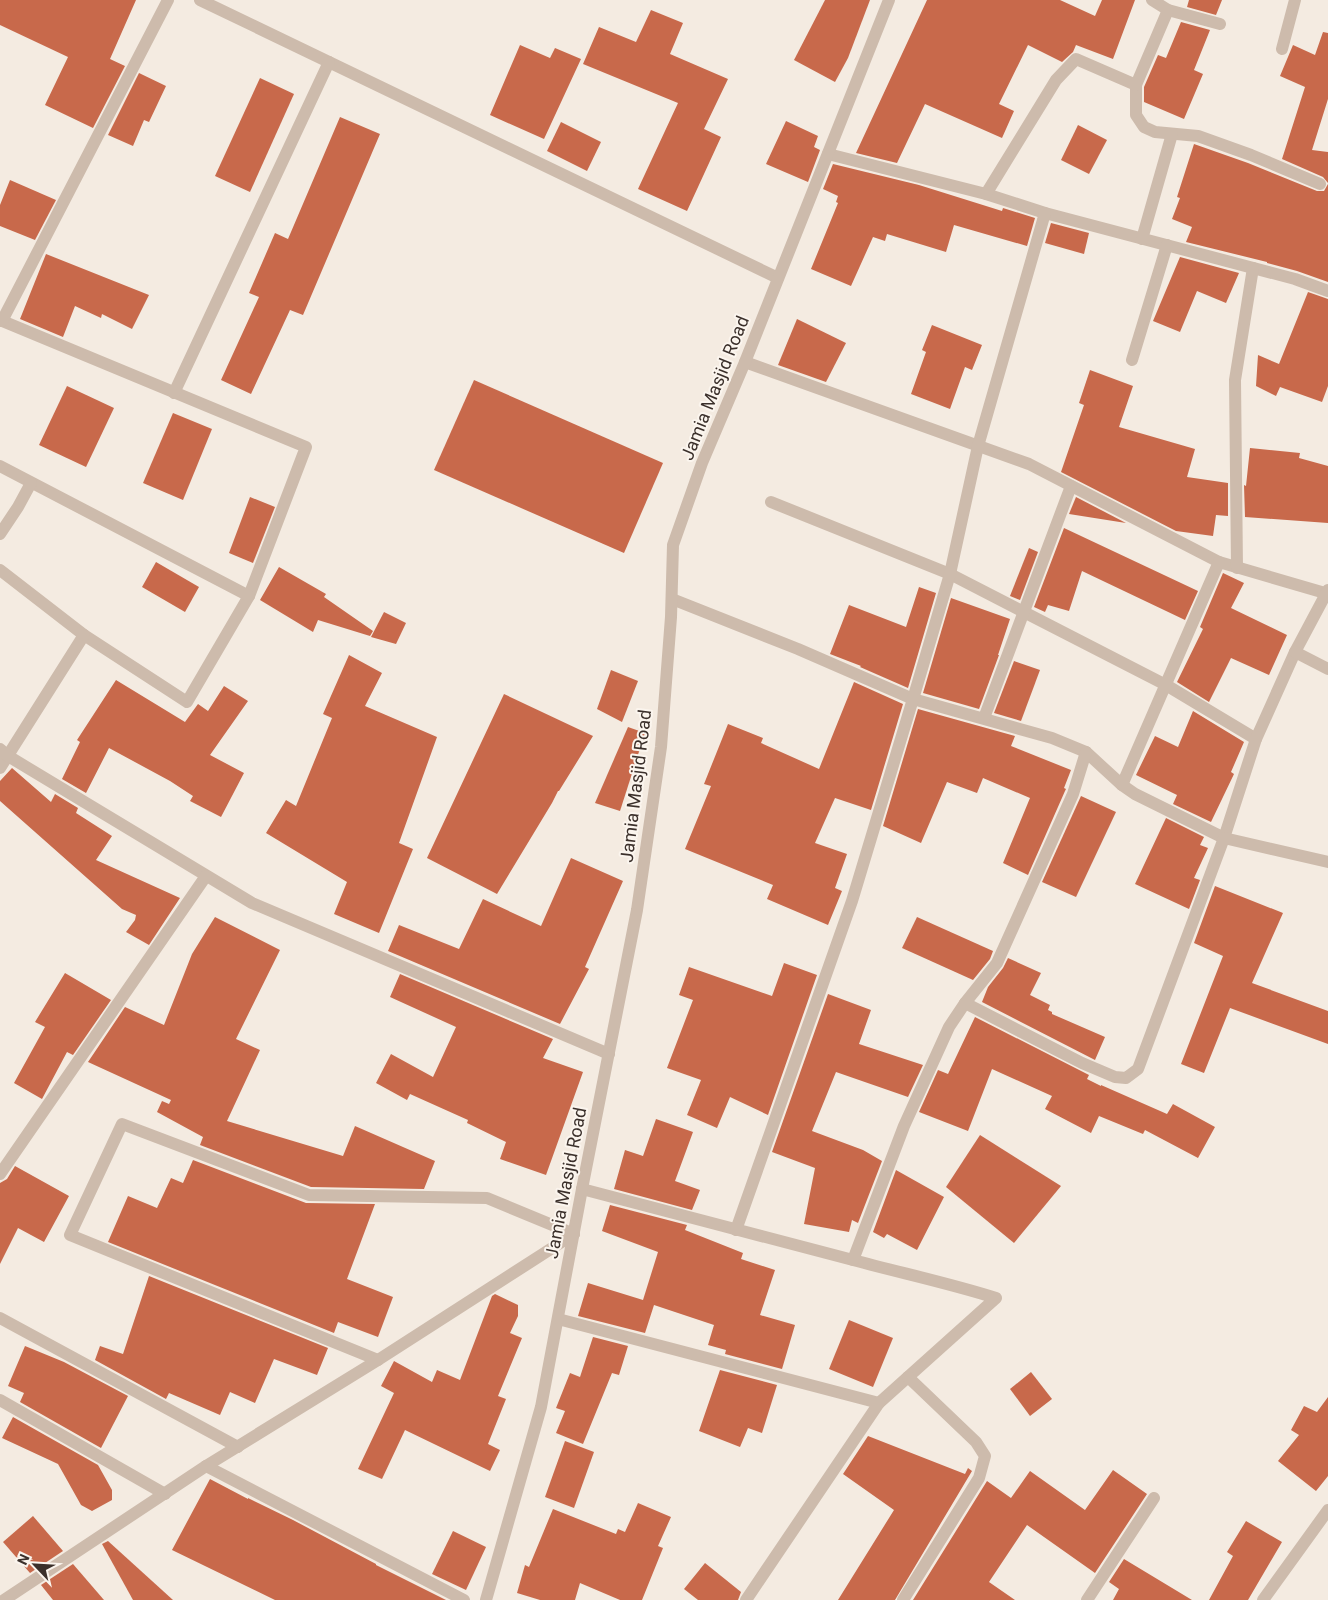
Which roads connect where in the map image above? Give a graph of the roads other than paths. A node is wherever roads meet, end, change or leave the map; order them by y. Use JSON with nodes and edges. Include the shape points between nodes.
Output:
{"nodes":[{"id":1,"x":168,"y":0,"type":"edge"},
{"id":2,"x":200,"y":0,"type":"edge"},
{"id":3,"x":889,"y":0,"type":"edge"},
{"id":4,"x":1152,"y":0,"type":"edge"},
{"id":5,"x":1295,"y":0,"type":"edge"},
{"id":6,"x":1168,"y":10,"type":"junction"},
{"id":7,"x":1220,"y":24,"type":"dead end"},
{"id":8,"x":1282,"y":48,"type":"dead end"},
{"id":9,"x":329,"y":62,"type":"junction"},
{"id":10,"x":1136,"y":85,"type":"junction"},
{"id":11,"x":1172,"y":134,"type":"junction"},
{"id":12,"x":828,"y":154,"type":"junction"},
{"id":13,"x":1320,"y":184,"type":"dead end"},
{"id":14,"x":986,"y":194,"type":"junction"},
{"id":15,"x":1044,"y":213,"type":"junction"},
{"id":16,"x":1142,"y":238,"type":"junction"},
{"id":17,"x":1167,"y":245,"type":"junction"},
{"id":18,"x":1253,"y":268,"type":"junction"},
{"id":19,"x":778,"y":278,"type":"junction"},
{"id":20,"x":1328,"y":291,"type":"edge"},
{"id":21,"x":1,"y":320,"type":"edge"},
{"id":22,"x":1132,"y":360,"type":"dead end"},
{"id":23,"x":745,"y":362,"type":"junction"},
{"id":24,"x":174,"y":393,"type":"junction"},
{"id":25,"x":978,"y":446,"type":"junction"},
{"id":26,"x":0,"y":466,"type":"edge"},
{"id":27,"x":32,"y":483,"type":"junction"},
{"id":28,"x":1071,"y":486,"type":"junction"},
{"id":29,"x":770,"y":502,"type":"dead end"},
{"id":30,"x":0,"y":534,"type":"edge"},
{"id":31,"x":1219,"y":562,"type":"junction"},
{"id":32,"x":1237,"y":568,"type":"junction"},
{"id":33,"x":0,"y":570,"type":"edge"},
{"id":34,"x":950,"y":574,"type":"junction"},
{"id":35,"x":1327,"y":592,"type":"edge"},
{"id":36,"x":249,"y":596,"type":"junction"},
{"id":37,"x":672,"y":599,"type":"junction"},
{"id":38,"x":1023,"y":612,"type":"junction"},
{"id":39,"x":84,"y":635,"type":"junction"},
{"id":40,"x":1295,"y":652,"type":"junction"},
{"id":41,"x":1328,"y":669,"type":"edge"},
{"id":42,"x":1166,"y":685,"type":"junction"},
{"id":43,"x":913,"y":699,"type":"junction"},
{"id":44,"x":984,"y":718,"type":"junction"},
{"id":45,"x":1256,"y":739,"type":"junction"},
{"id":46,"x":1086,"y":752,"type":"junction"},
{"id":47,"x":4,"y":753,"type":"edge"},
{"id":48,"x":0,"y":768,"type":"edge"},
{"id":49,"x":1122,"y":785,"type":"junction"},
{"id":50,"x":1224,"y":838,"type":"junction"},
{"id":51,"x":1328,"y":862,"type":"edge"},
{"id":52,"x":206,"y":876,"type":"junction"},
{"id":53,"x":965,"y":1003,"type":"junction"},
{"id":54,"x":609,"y":1054,"type":"junction"},
{"id":55,"x":0,"y":1174,"type":"edge"},
{"id":56,"x":582,"y":1189,"type":"junction"},
{"id":57,"x":736,"y":1230,"type":"junction"},
{"id":58,"x":574,"y":1234,"type":"junction"},
{"id":59,"x":853,"y":1260,"type":"junction"},
{"id":60,"x":0,"y":1318,"type":"edge"},
{"id":61,"x":558,"y":1319,"type":"junction"},
{"id":62,"x":378,"y":1360,"type":"junction"},
{"id":63,"x":908,"y":1377,"type":"junction"},
{"id":64,"x":0,"y":1400,"type":"edge"},
{"id":65,"x":879,"y":1403,"type":"junction"},
{"id":66,"x":238,"y":1447,"type":"junction"},
{"id":67,"x":206,"y":1466,"type":"junction"},
{"id":68,"x":165,"y":1494,"type":"junction"},
{"id":69,"x":1154,"y":1498,"type":"dead end"},
{"id":70,"x":1328,"y":1510,"type":"edge"},
{"id":71,"x":4,"y":1600,"type":"edge"},
{"id":72,"x":464,"y":1600,"type":"edge"},
{"id":73,"x":486,"y":1600,"type":"edge"},
{"id":74,"x":746,"y":1600,"type":"edge"},
{"id":75,"x":903,"y":1600,"type":"edge"},
{"id":76,"x":1088,"y":1600,"type":"edge"},
{"id":77,"x":1263,"y":1600,"type":"edge"}],
"edges":[{"from":1,"to":21,"type":"street"},
{"from":2,"to":9,"type":"street"},
{"from":3,"to":12,"type":"street","name":"Jamia Masjid Road"},
{"from":4,"to":6,"type":"street"},
{"from":5,"to":8,"type":"street"},
{"from":6,"to":7,"type":"street"},
{"from":6,"to":10,"type":"street"},
{"from":9,"to":19,"type":"street"},
{"from":9,"to":24,"type":"street"},
{"from":10,"to":11,"type":"street","via":[[1136,115],[1144,127]]},
{"from":10,"to":14,"type":"street","via":[[1076,59],[1056,80]]},
{"from":11,"to":13,"type":"street","via":[[1198,136]]},
{"from":11,"to":16,"type":"street"},
{"from":12,"to":14,"type":"street"},
{"from":12,"to":19,"type":"street","name":"Jamia Masjid Road"},
{"from":14,"to":15,"type":"street"},
{"from":15,"to":16,"type":"street"},
{"from":15,"to":25,"type":"street"},
{"from":16,"to":17,"type":"street"},
{"from":17,"to":18,"type":"street"},
{"from":17,"to":22,"type":"street"},
{"from":18,"to":20,"type":"street"},
{"from":18,"to":32,"type":"street","via":[[1235,380]]},
{"from":19,"to":23,"type":"street","name":"Jamia Masjid Road"},
{"from":21,"to":24,"type":"street"},
{"from":23,"to":25,"type":"street"},
{"from":23,"to":37,"type":"street","name":"Jamia Masjid Road","via":[[702,463],[673,545]]},
{"from":24,"to":36,"type":"street","via":[[306,447]]},
{"from":25,"to":28,"type":"street","via":[[1029,464]]},
{"from":25,"to":34,"type":"street"},
{"from":26,"to":27,"type":"street"},
{"from":27,"to":30,"type":"street"},
{"from":27,"to":36,"type":"street"},
{"from":28,"to":31,"type":"street"},
{"from":28,"to":38,"type":"street"},
{"from":29,"to":34,"type":"street"},
{"from":31,"to":32,"type":"street"},
{"from":31,"to":42,"type":"street"},
{"from":32,"to":35,"type":"street"},
{"from":33,"to":39,"type":"street"},
{"from":34,"to":38,"type":"street"},
{"from":34,"to":43,"type":"street"},
{"from":35,"to":40,"type":"street"},
{"from":36,"to":39,"type":"street","via":[[187,702]]},
{"from":37,"to":43,"type":"street"},
{"from":37,"to":54,"type":"street","name":"Jamia Masjid Road","via":[[660,746],[637,910]]},
{"from":38,"to":42,"type":"street"},
{"from":38,"to":44,"type":"street"},
{"from":39,"to":47,"type":"street"},
{"from":40,"to":41,"type":"street"},
{"from":40,"to":45,"type":"street"},
{"from":42,"to":45,"type":"street"},
{"from":42,"to":49,"type":"street"},
{"from":43,"to":44,"type":"street"},
{"from":43,"to":57,"type":"street","via":[[852,901]]},
{"from":44,"to":46,"type":"street","via":[[1052,738]]},
{"from":45,"to":50,"type":"street"},
{"from":46,"to":49,"type":"street"},
{"from":46,"to":53,"type":"street","via":[[1073,794],[997,963]]},
{"from":47,"to":48,"type":"street"},
{"from":47,"to":52,"type":"street"},
{"from":49,"to":50,"type":"street"},
{"from":50,"to":51,"type":"street"},
{"from":50,"to":53,"type":"street","via":[[1138,1069],[1126,1078],[1115,1077],[1082,1062]]},
{"from":52,"to":54,"type":"street","via":[[252,903]]},
{"from":52,"to":55,"type":"street"},
{"from":53,"to":59,"type":"street","via":[[949,1028],[904,1126]]},
{"from":54,"to":56,"type":"street","name":"Jamia Masjid Road"},
{"from":56,"to":57,"type":"street"},
{"from":56,"to":58,"type":"street","name":"Jamia Masjid Road"},
{"from":57,"to":59,"type":"street"},
{"from":58,"to":61,"type":"street","name":"Jamia Masjid Road"},
{"from":58,"to":62,"type":"street"},
{"from":58,"to":62,"type":"street","via":[[487,1198],[309,1195],[122,1124],[70,1235]]},
{"from":59,"to":63,"type":"street","via":[[996,1298]]},
{"from":60,"to":66,"type":"street"},
{"from":61,"to":65,"type":"street"},
{"from":61,"to":73,"type":"street","name":"Jamia Masjid Road","via":[[541,1407]]},
{"from":62,"to":66,"type":"street"},
{"from":63,"to":65,"type":"street"},
{"from":63,"to":75,"type":"street","via":[[976,1442],[985,1456],[979,1478]]},
{"from":64,"to":68,"type":"street"},
{"from":65,"to":74,"type":"street"},
{"from":66,"to":67,"type":"street"},
{"from":67,"to":68,"type":"street"},
{"from":67,"to":72,"type":"street"},
{"from":68,"to":71,"type":"street"},
{"from":69,"to":76,"type":"street"},
{"from":70,"to":77,"type":"street"}]}
